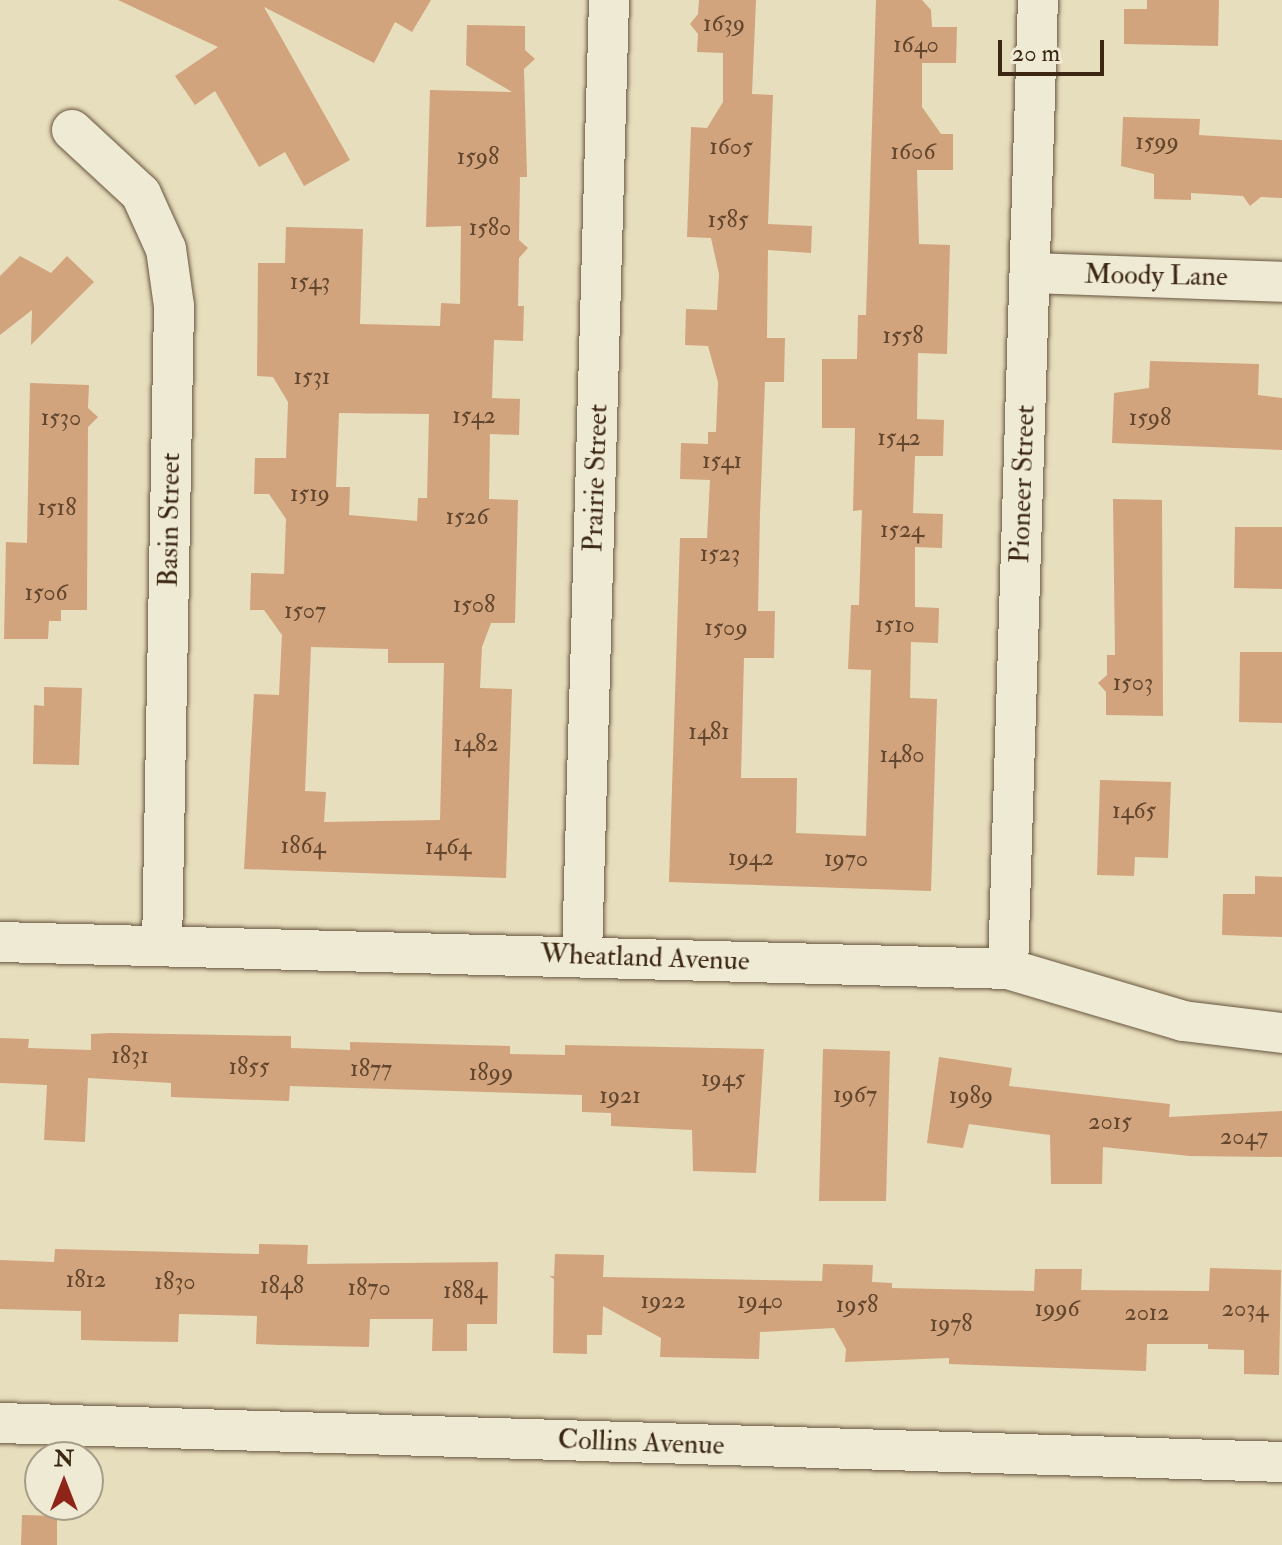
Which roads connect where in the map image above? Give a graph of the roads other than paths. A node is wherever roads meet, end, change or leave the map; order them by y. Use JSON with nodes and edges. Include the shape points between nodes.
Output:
{"nodes":[{"id":1,"x":609,"y":0,"type":"edge"},
{"id":2,"x":1038,"y":0,"type":"edge"},
{"id":3,"x":72,"y":130,"type":"dead end"},
{"id":4,"x":1030,"y":273,"type":"junction"},
{"id":5,"x":1282,"y":282,"type":"edge"},
{"id":6,"x":0,"y":942,"type":"edge"},
{"id":7,"x":162,"y":946,"type":"junction"},
{"id":8,"x":582,"y":955,"type":"junction"},
{"id":9,"x":1008,"y":969,"type":"junction"},
{"id":10,"x":1282,"y":1033,"type":"edge"},
{"id":11,"x":0,"y":1423,"type":"edge"},
{"id":12,"x":1282,"y":1462,"type":"edge"}],
"edges":[{"from":1,"to":8,"type":"street","name":"Prairie Street"},
{"from":2,"to":4,"type":"street","name":"Pioneer Street"},
{"from":3,"to":7,"type":"street","name":"Basin Street","via":[[141,194],[166,249],[174,306]]},
{"from":4,"to":5,"type":"street","name":"Moody Lane"},
{"from":4,"to":9,"type":"street","name":"Pioneer Street"},
{"from":6,"to":7,"type":"street","name":"Wheatland Avenue"},
{"from":7,"to":8,"type":"street","name":"Wheatland Avenue"},
{"from":8,"to":9,"type":"street","name":"Wheatland Avenue"},
{"from":9,"to":10,"type":"street","name":"Wheatland Avenue","via":[[1183,1021]]},
{"from":11,"to":12,"type":"street","name":"Collins Avenue"}]}
